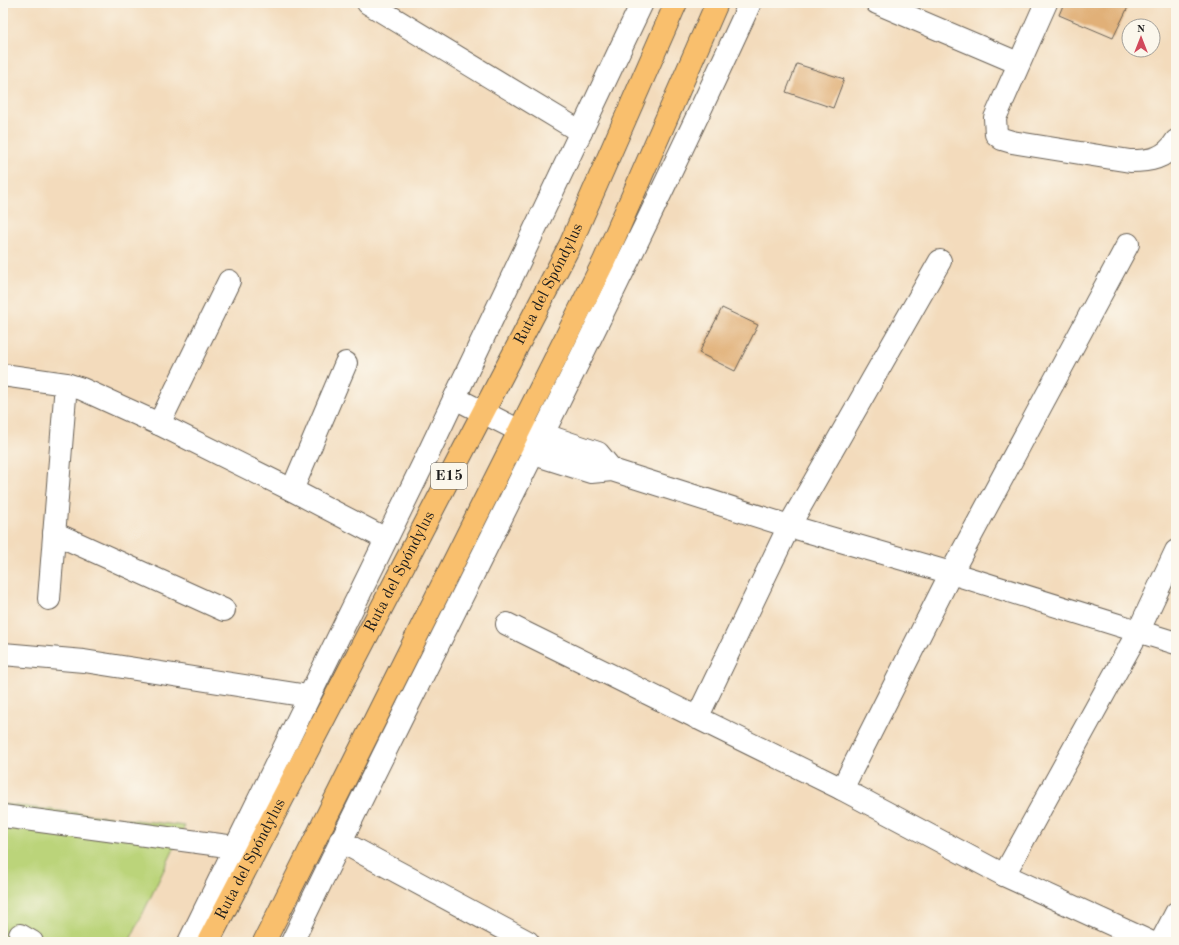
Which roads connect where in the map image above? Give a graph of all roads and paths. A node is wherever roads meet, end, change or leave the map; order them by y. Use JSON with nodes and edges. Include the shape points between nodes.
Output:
{"nodes":[{"id":1,"x":368,"y":3,"type":"edge"},
{"id":2,"x":642,"y":3,"type":"edge"},
{"id":3,"x":676,"y":3,"type":"edge"},
{"id":4,"x":717,"y":3,"type":"edge"},
{"id":5,"x":750,"y":3,"type":"edge"},
{"id":6,"x":876,"y":3,"type":"edge"},
{"id":7,"x":1046,"y":3,"type":"edge"},
{"id":8,"x":1018,"y":63,"type":"junction"},
{"id":9,"x":581,"y":132,"type":"junction"},
{"id":10,"x":1176,"y":141,"type":"edge"},
{"id":11,"x":1128,"y":244,"type":"dead end"},
{"id":12,"x":940,"y":261,"type":"dead end"},
{"id":13,"x":229,"y":281,"type":"dead end"},
{"id":14,"x":346,"y":363,"type":"dead end"},
{"id":15,"x":3,"y":375,"type":"edge"},
{"id":16,"x":66,"y":384,"type":"junction"},
{"id":17,"x":455,"y":398,"type":"junction"},
{"id":18,"x":483,"y":412,"type":"junction"},
{"id":19,"x":159,"y":424,"type":"junction"},
{"id":20,"x":518,"y":430,"type":"junction"},
{"id":21,"x":542,"y":434,"type":"junction"},
{"id":22,"x":534,"y":454,"type":"junction"},
{"id":23,"x":612,"y":470,"type":"junction"},
{"id":24,"x":292,"y":490,"type":"junction"},
{"id":25,"x":789,"y":526,"type":"junction"},
{"id":26,"x":54,"y":533,"type":"junction"},
{"id":27,"x":386,"y":539,"type":"junction"},
{"id":28,"x":1176,"y":551,"type":"edge"},
{"id":29,"x":951,"y":573,"type":"junction"},
{"id":30,"x":49,"y":600,"type":"dead end"},
{"id":31,"x":224,"y":610,"type":"dead end"},
{"id":32,"x":507,"y":624,"type":"dead end"},
{"id":33,"x":1138,"y":632,"type":"junction"},
{"id":34,"x":1176,"y":643,"type":"edge"},
{"id":35,"x":3,"y":654,"type":"edge"},
{"id":36,"x":308,"y":696,"type":"junction"},
{"id":37,"x":697,"y":718,"type":"junction"},
{"id":38,"x":842,"y":789,"type":"junction"},
{"id":39,"x":3,"y":816,"type":"edge"},
{"id":40,"x":340,"y":841,"type":"junction"},
{"id":41,"x":235,"y":847,"type":"junction"},
{"id":42,"x":1004,"y":875,"type":"junction"},
{"id":43,"x":1176,"y":913,"type":"edge"},
{"id":44,"x":188,"y":942,"type":"edge"},
{"id":45,"x":208,"y":942,"type":"edge"},
{"id":46,"x":264,"y":942,"type":"edge"},
{"id":47,"x":292,"y":942,"type":"edge"},
{"id":48,"x":528,"y":942,"type":"edge"},
{"id":49,"x":1150,"y":942,"type":"edge"},
{"id":50,"x":1161,"y":942,"type":"edge"}],
"edges":[{"from":1,"to":9,"type":"street"},
{"from":2,"to":9,"type":"street"},
{"from":3,"to":18,"type":"highway","name":"Ruta del Spóndylus","number":"E15","via":[[570,245]]},
{"from":4,"to":20,"type":"highway","number":"E15","via":[[604,261]]},
{"from":5,"to":21,"type":"street"},
{"from":6,"to":8,"type":"street"},
{"from":7,"to":8,"type":"street"},
{"from":8,"to":10,"type":"street","via":[[995,118],[996,134],[1002,139],[1130,161],[1160,158]]},
{"from":9,"to":17,"type":"street"},
{"from":11,"to":29,"type":"street"},
{"from":12,"to":25,"type":"street"},
{"from":13,"to":19,"type":"street"},
{"from":14,"to":24,"type":"street"},
{"from":15,"to":16,"type":"street"},
{"from":16,"to":19,"type":"street"},
{"from":16,"to":26,"type":"street"},
{"from":17,"to":18,"type":"street"},
{"from":17,"to":27,"type":"street"},
{"from":18,"to":20,"type":"street"},
{"from":18,"to":45,"type":"highway","name":"Ruta del Spóndylus","number":"E15"},
{"from":19,"to":24,"type":"street"},
{"from":20,"to":21,"type":"street"},
{"from":20,"to":22,"type":"street"},
{"from":20,"to":46,"type":"highway","number":"E15"},
{"from":21,"to":22,"type":"street"},
{"from":21,"to":23,"type":"street","via":[[598,453]]},
{"from":22,"to":23,"type":"street","via":[[591,472]]},
{"from":22,"to":40,"type":"street"},
{"from":23,"to":25,"type":"street"},
{"from":24,"to":27,"type":"street"},
{"from":25,"to":29,"type":"street"},
{"from":25,"to":37,"type":"street"},
{"from":26,"to":30,"type":"street"},
{"from":26,"to":31,"type":"street"},
{"from":27,"to":36,"type":"street"},
{"from":28,"to":33,"type":"street"},
{"from":29,"to":33,"type":"street"},
{"from":29,"to":38,"type":"street"},
{"from":32,"to":37,"type":"street"},
{"from":33,"to":34,"type":"street"},
{"from":33,"to":42,"type":"street"},
{"from":35,"to":36,"type":"street","via":[[84,661]]},
{"from":36,"to":41,"type":"street"},
{"from":37,"to":38,"type":"street"},
{"from":38,"to":42,"type":"street"},
{"from":39,"to":41,"type":"street"},
{"from":40,"to":47,"type":"street"},
{"from":40,"to":48,"type":"street"},
{"from":41,"to":44,"type":"street"},
{"from":42,"to":49,"type":"street"},
{"from":43,"to":50,"type":"street"}]}
